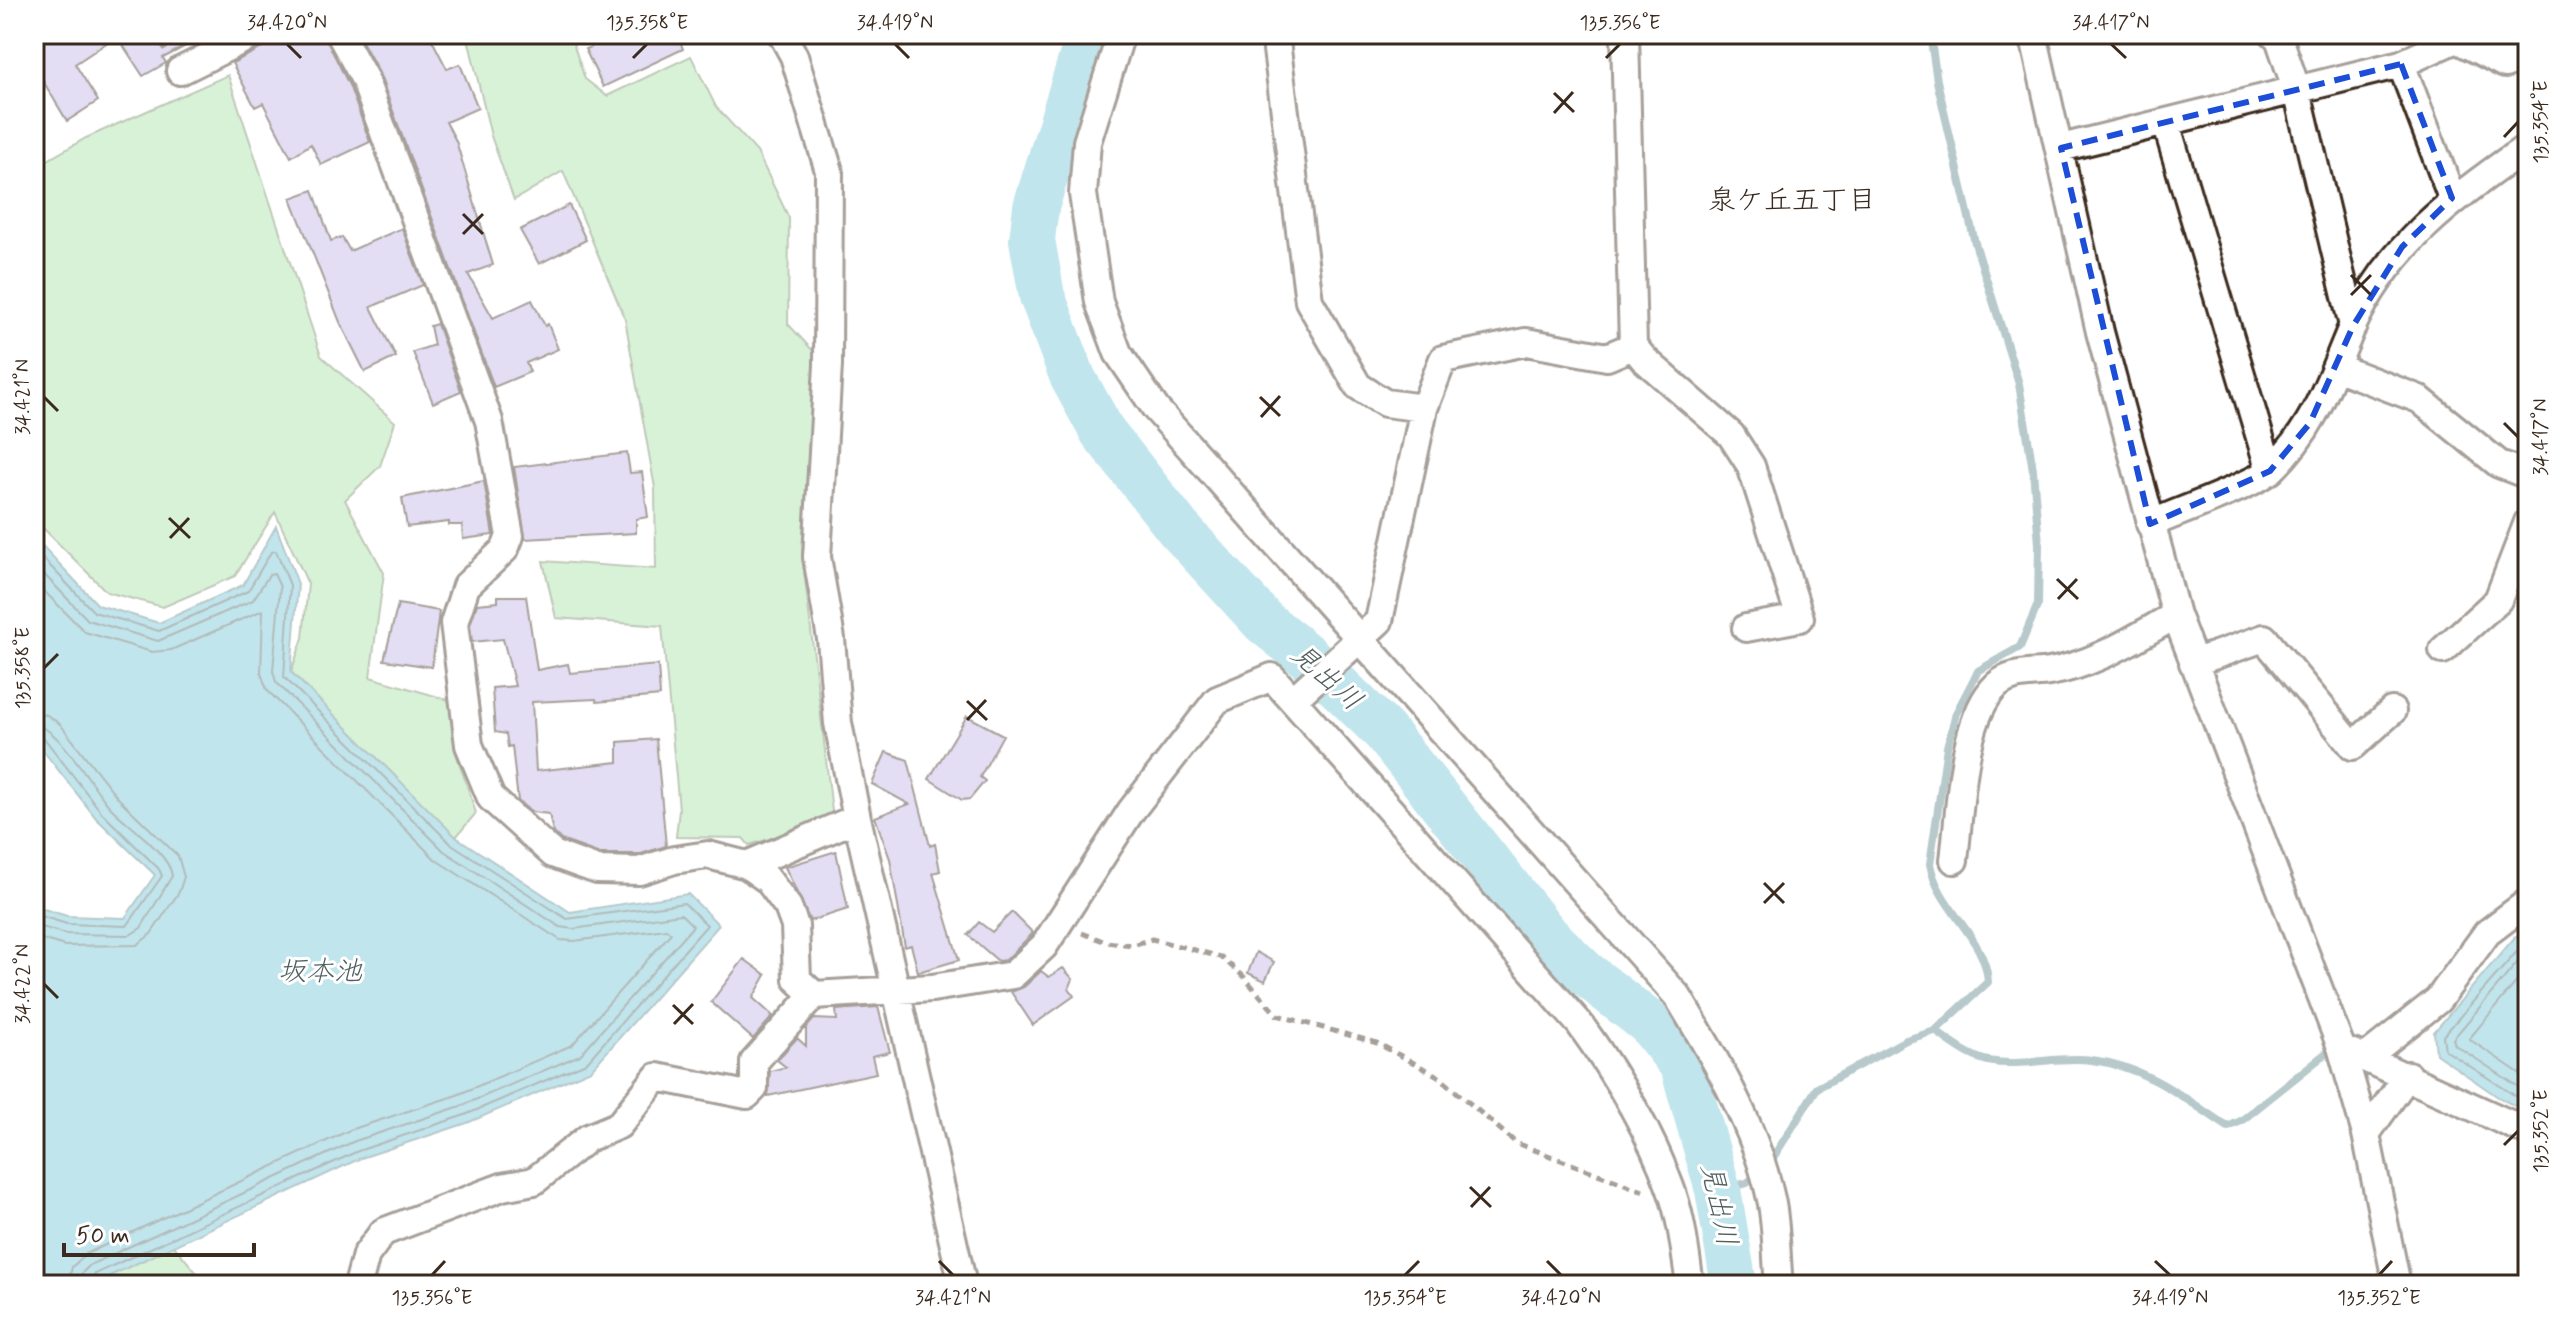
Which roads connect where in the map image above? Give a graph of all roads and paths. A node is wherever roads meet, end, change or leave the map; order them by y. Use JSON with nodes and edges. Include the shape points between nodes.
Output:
{"nodes":[{"id":1,"x":254,"y":34,"type":"edge"},
{"id":2,"x":340,"y":34,"type":"edge"},
{"id":3,"x":782,"y":34,"type":"edge"},
{"id":4,"x":1121,"y":34,"type":"edge"},
{"id":5,"x":1275,"y":34,"type":"edge"},
{"id":6,"x":1625,"y":34,"type":"edge"},
{"id":7,"x":2033,"y":34,"type":"edge"},
{"id":8,"x":2274,"y":34,"type":"edge"},
{"id":9,"x":2458,"y":37,"type":"edge"},
{"id":10,"x":2528,"y":47,"type":"edge"},
{"id":11,"x":2401,"y":64,"type":"junction"},
{"id":12,"x":180,"y":71,"type":"dead end"},
{"id":13,"x":2297,"y":91,"type":"junction"},
{"id":14,"x":2166,"y":123,"type":"junction"},
{"id":15,"x":2061,"y":148,"type":"junction"},
{"id":16,"x":2528,"y":150,"type":"edge"},
{"id":17,"x":2452,"y":198,"type":"junction"},
{"id":18,"x":2353,"y":326,"type":"junction"},
{"id":19,"x":1633,"y":346,"type":"junction"},
{"id":20,"x":2338,"y":368,"type":"junction"},
{"id":21,"x":1424,"y":408,"type":"junction"},
{"id":22,"x":2270,"y":471,"type":"junction"},
{"id":23,"x":2528,"y":475,"type":"edge"},
{"id":24,"x":2528,"y":522,"type":"edge"},
{"id":25,"x":2150,"y":524,"type":"junction"},
{"id":26,"x":2176,"y":615,"type":"junction"},
{"id":27,"x":1746,"y":628,"type":"dead end"},
{"id":28,"x":1361,"y":639,"type":"junction"},
{"id":29,"x":2443,"y":650,"type":"dead end"},
{"id":30,"x":2193,"y":663,"type":"junction"},
{"id":31,"x":1294,"y":699,"type":"junction"},
{"id":32,"x":2392,"y":711,"type":"dead end"},
{"id":33,"x":857,"y":818,"type":"junction"},
{"id":34,"x":1954,"y":860,"type":"dead end"},
{"id":35,"x":747,"y":865,"type":"junction"},
{"id":36,"x":2528,"y":902,"type":"edge"},
{"id":37,"x":1059,"y":924,"type":"junction"},
{"id":38,"x":895,"y":988,"type":"junction"},
{"id":39,"x":814,"y":995,"type":"junction"},
{"id":40,"x":2341,"y":1047,"type":"junction"},
{"id":41,"x":2365,"y":1058,"type":"junction"},
{"id":42,"x":2408,"y":1075,"type":"junction"},
{"id":43,"x":2528,"y":1132,"type":"edge"},
{"id":44,"x":2366,"y":1134,"type":"junction"},
{"id":45,"x":1675,"y":1204,"type":"junction"},
{"id":46,"x":358,"y":1285,"type":"edge"},
{"id":47,"x":963,"y":1285,"type":"edge"},
{"id":48,"x":1690,"y":1285,"type":"edge"},
{"id":49,"x":1779,"y":1285,"type":"edge"},
{"id":50,"x":2397,"y":1285,"type":"edge"}],
"edges":[{"from":1,"to":12,"type":"street"},
{"from":2,"to":35,"type":"street","via":[[364,78],[489,421],[510,536],[505,549],[466,586],[454,623],[469,745],[491,798],[553,854],[597,870],[639,871],[708,855]]},
{"from":3,"to":33,"type":"street","via":[[794,56],[829,171],[828,365],[817,557],[838,723]]},
{"from":4,"to":28,"type":"street","via":[[1087,142],[1083,194],[1099,302],[1118,353],[1156,409]]},
{"from":5,"to":21,"type":"street","via":[[1309,301],[1358,386],[1385,403]]},
{"from":6,"to":19,"type":"street"},
{"from":7,"to":15,"type":"street"},
{"from":8,"to":13,"type":"street"},
{"from":9,"to":10,"type":"street","via":[[2505,64]]},
{"from":9,"to":11,"type":"street"},
{"from":11,"to":13,"type":"street"},
{"from":11,"to":17,"type":"street"},
{"from":13,"to":14,"type":"street"},
{"from":13,"to":18,"type":"street"},
{"from":14,"to":15,"type":"street"},
{"from":14,"to":22,"type":"street"},
{"from":15,"to":25,"type":"street","via":[[2100,332]]},
{"from":16,"to":17,"type":"street"},
{"from":17,"to":18,"type":"street","via":[[2402,247]]},
{"from":18,"to":20,"type":"street"},
{"from":19,"to":21,"type":"street","via":[[1607,357],[1526,342],[1443,359]]},
{"from":19,"to":27,"type":"street","via":[[1731,435],[1751,466],[1800,618]]},
{"from":20,"to":22,"type":"street","via":[[2310,423]]},
{"from":20,"to":23,"type":"street","via":[[2419,399],[2499,464]]},
{"from":21,"to":28,"type":"street","via":[[1379,621]]},
{"from":22,"to":25,"type":"street"},
{"from":24,"to":29,"type":"street","via":[[2498,600]]},
{"from":25,"to":26,"type":"street"},
{"from":26,"to":30,"type":"street"},
{"from":26,"to":34,"type":"street","via":[[2088,663],[2017,674],[1998,684],[1980,707],[1970,740]]},
{"from":28,"to":31,"type":"street"},
{"from":28,"to":49,"type":"street","via":[[1678,997],[1724,1075],[1756,1149],[1771,1201]]},
{"from":30,"to":32,"type":"street","via":[[2264,638],[2353,746]]},
{"from":30,"to":40,"type":"street"},
{"from":31,"to":37,"type":"street","via":[[1272,677],[1217,700],[1131,811]]},
{"from":31,"to":45,"type":"street","via":[[1579,1023],[1633,1107]]},
{"from":33,"to":35,"type":"street"},
{"from":33,"to":38,"type":"street"},
{"from":35,"to":39,"type":"street","via":[[768,880],[788,907],[795,926],[797,979]]},
{"from":36,"to":41,"type":"street","via":[[2487,933],[2438,1000]]},
{"from":37,"to":38,"type":"street","via":[[1013,975],[932,988]]},
{"from":37,"to":45,"type":"path","via":[[1106,942],[1132,945],[1152,939],[1221,957],[1277,1015],[1377,1043],[1438,1076],[1516,1143]]},
{"from":38,"to":39,"type":"street"},
{"from":38,"to":47,"type":"street"},
{"from":39,"to":46,"type":"street","via":[[754,1062],[754,1088],[747,1095],[657,1077],[619,1125],[588,1138],[534,1181],[502,1187],[383,1232],[366,1255]]},
{"from":40,"to":41,"type":"street"},
{"from":40,"to":44,"type":"street"},
{"from":41,"to":42,"type":"street"},
{"from":42,"to":43,"type":"street"},
{"from":42,"to":44,"type":"street"},
{"from":44,"to":50,"type":"street"},
{"from":45,"to":48,"type":"street"}]}
